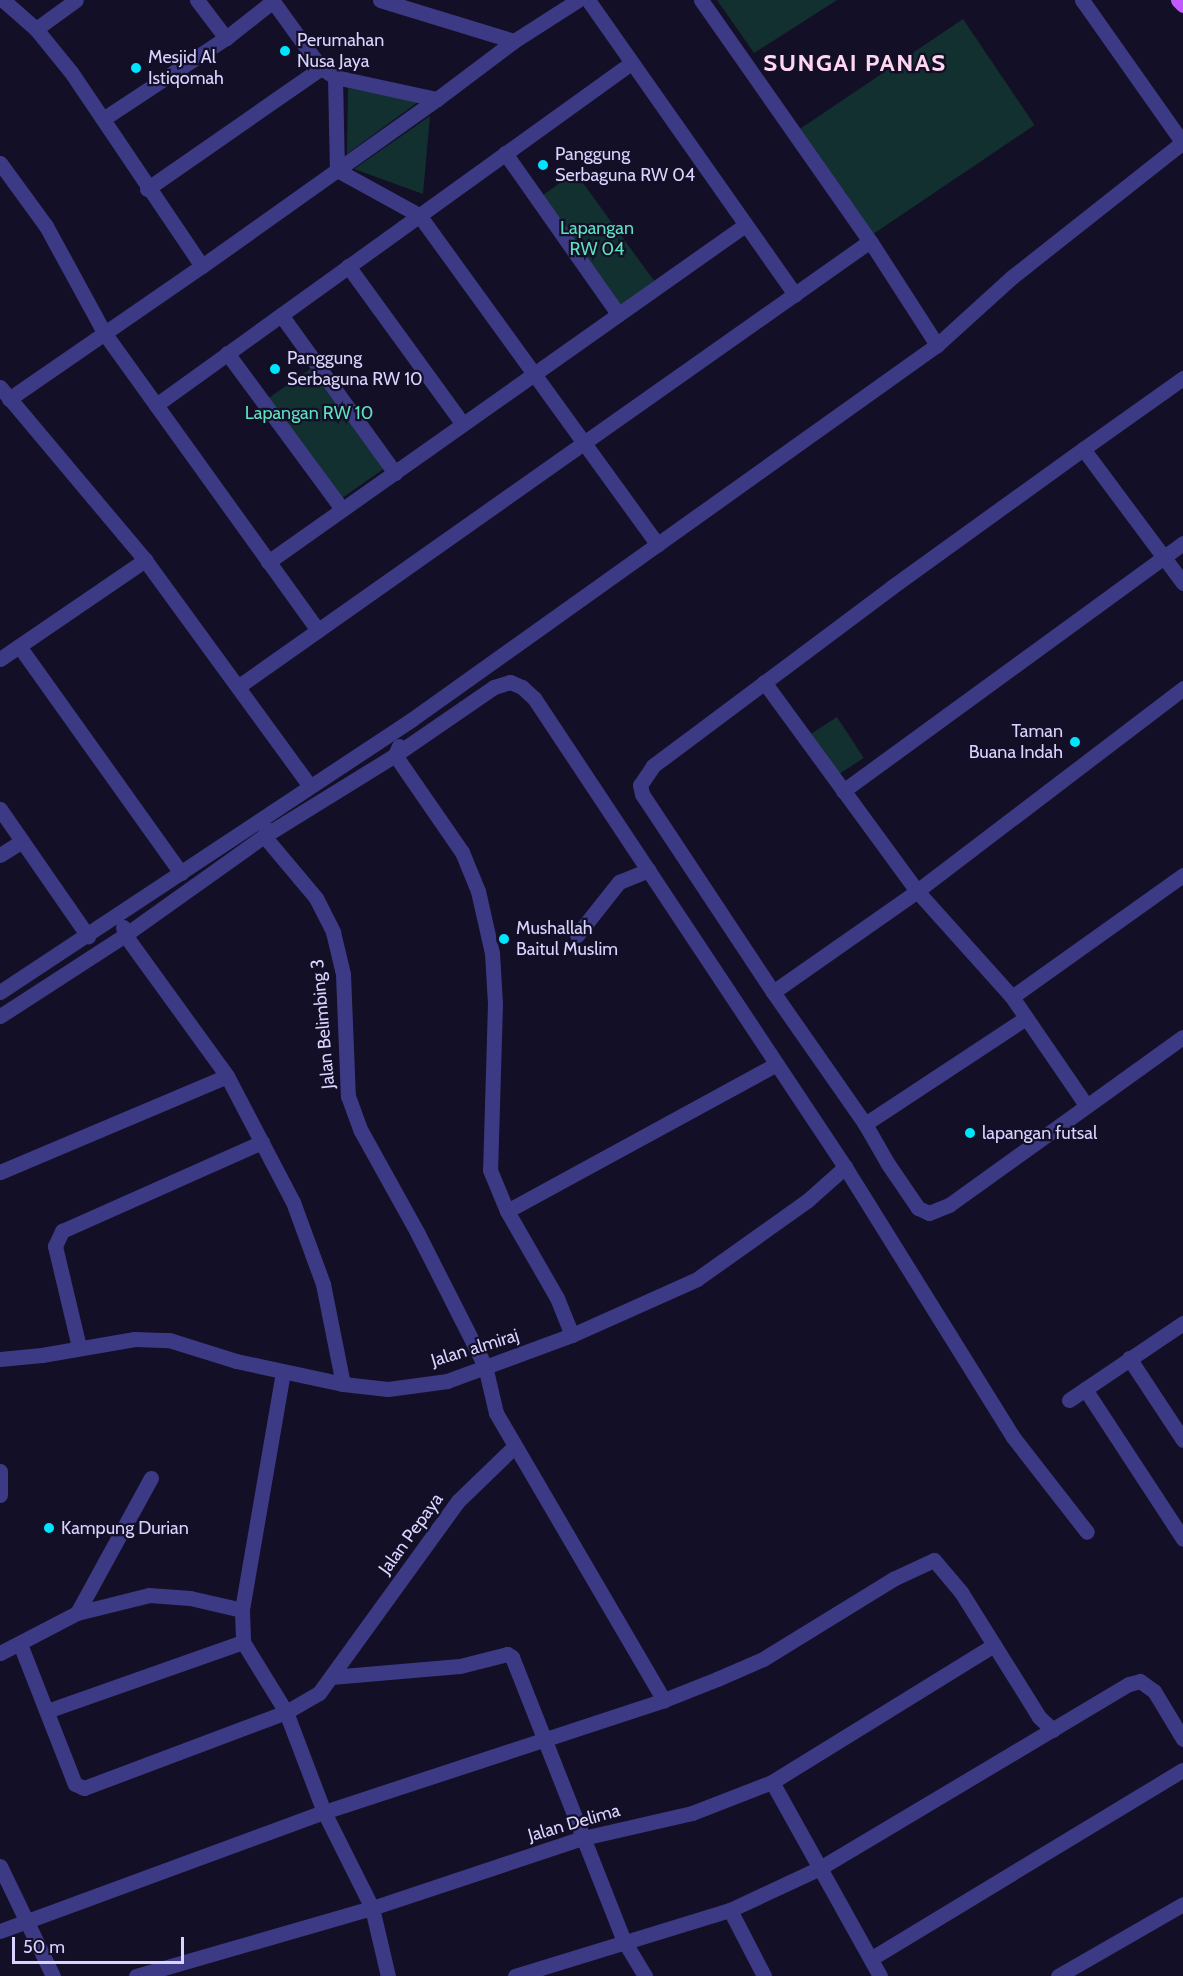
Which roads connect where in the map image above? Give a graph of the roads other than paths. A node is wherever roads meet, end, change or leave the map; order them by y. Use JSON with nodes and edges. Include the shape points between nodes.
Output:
{"nodes":[{"id":1,"x":3,"y":0,"type":"edge"},
{"id":2,"x":76,"y":0,"type":"edge"},
{"id":3,"x":197,"y":0,"type":"edge"},
{"id":4,"x":273,"y":0,"type":"edge"},
{"id":5,"x":380,"y":0,"type":"edge"},
{"id":6,"x":578,"y":0,"type":"edge"},
{"id":7,"x":588,"y":0,"type":"edge"},
{"id":8,"x":701,"y":0,"type":"edge"},
{"id":9,"x":1082,"y":0,"type":"edge"},
{"id":10,"x":1178,"y":0,"type":"edge"},
{"id":11,"x":1183,"y":5,"type":"edge"},
{"id":12,"x":36,"y":29,"type":"junction"},
{"id":13,"x":226,"y":38,"type":"junction"},
{"id":14,"x":514,"y":41,"type":"junction"},
{"id":15,"x":631,"y":63,"type":"junction"},
{"id":16,"x":321,"y":68,"type":"junction"},
{"id":17,"x":335,"y":78,"type":"junction"},
{"id":18,"x":437,"y":99,"type":"junction"},
{"id":19,"x":103,"y":119,"type":"junction"},
{"id":20,"x":1183,"y":142,"type":"edge"},
{"id":21,"x":505,"y":153,"type":"junction"},
{"id":22,"x":0,"y":163,"type":"edge"},
{"id":23,"x":337,"y":170,"type":"junction"},
{"id":24,"x":147,"y":189,"type":"junction"},
{"id":25,"x":419,"y":215,"type":"junction"},
{"id":26,"x":745,"y":225,"type":"junction"},
{"id":27,"x":870,"y":241,"type":"junction"},
{"id":28,"x":202,"y":266,"type":"junction"},
{"id":29,"x":348,"y":266,"type":"junction"},
{"id":30,"x":795,"y":295,"type":"junction"},
{"id":31,"x":618,"y":314,"type":"junction"},
{"id":32,"x":281,"y":315,"type":"junction"},
{"id":33,"x":105,"y":334,"type":"junction"},
{"id":34,"x":936,"y":345,"type":"junction"},
{"id":35,"x":227,"y":353,"type":"junction"},
{"id":36,"x":536,"y":374,"type":"junction"},
{"id":37,"x":1183,"y":378,"type":"edge"},
{"id":38,"x":5,"y":393,"type":"edge"},
{"id":39,"x":156,"y":405,"type":"junction"},
{"id":40,"x":463,"y":424,"type":"junction"},
{"id":41,"x":585,"y":442,"type":"junction"},
{"id":42,"x":1083,"y":449,"type":"junction"},
{"id":43,"x":395,"y":473,"type":"junction"},
{"id":44,"x":342,"y":509,"type":"junction"},
{"id":45,"x":1183,"y":543,"type":"edge"},
{"id":46,"x":658,"y":545,"type":"junction"},
{"id":47,"x":1163,"y":557,"type":"junction"},
{"id":48,"x":146,"y":560,"type":"junction"},
{"id":49,"x":268,"y":562,"type":"junction"},
{"id":50,"x":1183,"y":583,"type":"edge"},
{"id":51,"x":318,"y":630,"type":"junction"},
{"id":52,"x":18,"y":646,"type":"junction"},
{"id":53,"x":0,"y":659,"type":"edge"},
{"id":54,"x":764,"y":682,"type":"junction"},
{"id":55,"x":239,"y":686,"type":"junction"},
{"id":56,"x":1183,"y":688,"type":"edge"},
{"id":57,"x":411,"y":720,"type":"junction"},
{"id":58,"x":394,"y":755,"type":"junction"},
{"id":59,"x":310,"y":786,"type":"junction"},
{"id":60,"x":843,"y":791,"type":"junction"},
{"id":61,"x":0,"y":809,"type":"edge"},
{"id":62,"x":271,"y":814,"type":"junction"},
{"id":63,"x":264,"y":836,"type":"junction"},
{"id":64,"x":22,"y":841,"type":"junction"},
{"id":65,"x":0,"y":855,"type":"edge"},
{"id":66,"x":649,"y":870,"type":"junction"},
{"id":67,"x":181,"y":873,"type":"junction"},
{"id":68,"x":1183,"y":875,"type":"edge"},
{"id":69,"x":917,"y":891,"type":"junction"},
{"id":70,"x":119,"y":916,"type":"junction"},
{"id":71,"x":125,"y":935,"type":"junction"},
{"id":72,"x":577,"y":935,"type":"dead end"},
{"id":73,"x":88,"y":936,"type":"junction"},
{"id":74,"x":0,"y":992,"type":"edge"},
{"id":75,"x":773,"y":992,"type":"junction"},
{"id":76,"x":1012,"y":997,"type":"junction"},
{"id":77,"x":0,"y":1016,"type":"edge"},
{"id":78,"x":1026,"y":1018,"type":"junction"},
{"id":79,"x":1183,"y":1037,"type":"edge"},
{"id":80,"x":777,"y":1064,"type":"junction"},
{"id":81,"x":227,"y":1076,"type":"junction"},
{"id":82,"x":1086,"y":1105,"type":"junction"},
{"id":83,"x":865,"y":1124,"type":"junction"},
{"id":84,"x":262,"y":1142,"type":"junction"},
{"id":85,"x":845,"y":1167,"type":"junction"},
{"id":86,"x":0,"y":1172,"type":"edge"},
{"id":87,"x":507,"y":1212,"type":"junction"},
{"id":88,"x":1183,"y":1323,"type":"edge"},
{"id":89,"x":572,"y":1335,"type":"junction"},
{"id":90,"x":79,"y":1347,"type":"junction"},
{"id":91,"x":1129,"y":1358,"type":"junction"},
{"id":92,"x":0,"y":1359,"type":"edge"},
{"id":93,"x":485,"y":1366,"type":"junction"},
{"id":94,"x":284,"y":1372,"type":"junction"},
{"id":95,"x":343,"y":1384,"type":"junction"},
{"id":96,"x":1084,"y":1389,"type":"junction"},
{"id":97,"x":1069,"y":1400,"type":"dead end"},
{"id":98,"x":1183,"y":1440,"type":"edge"},
{"id":99,"x":515,"y":1446,"type":"junction"},
{"id":100,"x":0,"y":1475,"type":"edge"},
{"id":101,"x":151,"y":1478,"type":"dead end"},
{"id":102,"x":0,"y":1495,"type":"edge"},
{"id":103,"x":1086,"y":1532,"type":"dead end"},
{"id":104,"x":1183,"y":1539,"type":"edge"},
{"id":105,"x":242,"y":1610,"type":"junction"},
{"id":106,"x":77,"y":1613,"type":"junction"},
{"id":107,"x":243,"y":1642,"type":"junction"},
{"id":108,"x":20,"y":1644,"type":"junction"},
{"id":109,"x":994,"y":1645,"type":"junction"},
{"id":110,"x":0,"y":1653,"type":"edge"},
{"id":111,"x":331,"y":1677,"type":"junction"},
{"id":112,"x":664,"y":1700,"type":"junction"},
{"id":113,"x":46,"y":1711,"type":"junction"},
{"id":114,"x":286,"y":1712,"type":"junction"},
{"id":115,"x":1053,"y":1730,"type":"junction"},
{"id":116,"x":1183,"y":1739,"type":"edge"},
{"id":117,"x":544,"y":1740,"type":"junction"},
{"id":118,"x":1183,"y":1770,"type":"edge"},
{"id":119,"x":772,"y":1782,"type":"junction"},
{"id":120,"x":324,"y":1812,"type":"junction"},
{"id":121,"x":583,"y":1838,"type":"junction"},
{"id":122,"x":0,"y":1866,"type":"edge"},
{"id":123,"x":820,"y":1868,"type":"junction"},
{"id":124,"x":1183,"y":1904,"type":"edge"},
{"id":125,"x":372,"y":1908,"type":"junction"},
{"id":126,"x":730,"y":1910,"type":"junction"},
{"id":127,"x":26,"y":1923,"type":"junction"},
{"id":128,"x":0,"y":1931,"type":"edge"},
{"id":129,"x":624,"y":1941,"type":"junction"},
{"id":130,"x":872,"y":1958,"type":"junction"},
{"id":131,"x":53,"y":1976,"type":"edge"},
{"id":132,"x":136,"y":1976,"type":"edge"},
{"id":133,"x":388,"y":1976,"type":"edge"},
{"id":134,"x":515,"y":1976,"type":"edge"},
{"id":135,"x":645,"y":1976,"type":"edge"},
{"id":136,"x":764,"y":1976,"type":"edge"},
{"id":137,"x":880,"y":1976,"type":"edge"},
{"id":138,"x":1058,"y":1976,"type":"edge"}],
"edges":[{"from":1,"to":12,"type":"street"},
{"from":2,"to":12,"type":"street"},
{"from":3,"to":13,"type":"street"},
{"from":4,"to":13,"type":"street"},
{"from":4,"to":16,"type":"street"},
{"from":5,"to":14,"type":"street"},
{"from":6,"to":14,"type":"street"},
{"from":7,"to":15,"type":"street"},
{"from":8,"to":27,"type":"street"},
{"from":9,"to":20,"type":"street"},
{"from":10,"to":11,"type":"main road"},
{"from":12,"to":19,"type":"street"},
{"from":13,"to":19,"type":"street"},
{"from":14,"to":18,"type":"street"},
{"from":15,"to":21,"type":"street"},
{"from":15,"to":26,"type":"street"},
{"from":16,"to":17,"type":"street"},
{"from":16,"to":24,"type":"street"},
{"from":17,"to":18,"type":"street"},
{"from":17,"to":23,"type":"street"},
{"from":18,"to":23,"type":"street"},
{"from":19,"to":24,"type":"street"},
{"from":20,"to":34,"type":"street","via":[[1012,277]]},
{"from":21,"to":25,"type":"street"},
{"from":21,"to":31,"type":"street"},
{"from":22,"to":33,"type":"street","via":[[46,226]]},
{"from":23,"to":25,"type":"street"},
{"from":23,"to":28,"type":"street"},
{"from":24,"to":28,"type":"street"},
{"from":25,"to":29,"type":"street"},
{"from":25,"to":36,"type":"street"},
{"from":26,"to":30,"type":"street"},
{"from":26,"to":31,"type":"street"},
{"from":27,"to":30,"type":"street"},
{"from":27,"to":34,"type":"street"},
{"from":28,"to":33,"type":"street"},
{"from":29,"to":32,"type":"street"},
{"from":29,"to":40,"type":"street"},
{"from":30,"to":41,"type":"street"},
{"from":31,"to":36,"type":"street"},
{"from":32,"to":35,"type":"street"},
{"from":32,"to":43,"type":"street"},
{"from":33,"to":38,"type":"street"},
{"from":33,"to":39,"type":"street"},
{"from":34,"to":46,"type":"street"},
{"from":35,"to":39,"type":"street"},
{"from":35,"to":44,"type":"street"},
{"from":36,"to":40,"type":"street"},
{"from":36,"to":41,"type":"street"},
{"from":37,"to":42,"type":"street"},
{"from":38,"to":48,"type":"street"},
{"from":39,"to":49,"type":"street"},
{"from":40,"to":43,"type":"street"},
{"from":41,"to":46,"type":"street"},
{"from":41,"to":51,"type":"street"},
{"from":42,"to":47,"type":"street"},
{"from":42,"to":54,"type":"street"},
{"from":43,"to":44,"type":"street"},
{"from":44,"to":49,"type":"street"},
{"from":45,"to":47,"type":"street"},
{"from":46,"to":57,"type":"street"},
{"from":47,"to":50,"type":"street"},
{"from":47,"to":60,"type":"street"},
{"from":48,"to":52,"type":"street"},
{"from":48,"to":55,"type":"street"},
{"from":49,"to":51,"type":"street"},
{"from":51,"to":55,"type":"street"},
{"from":52,"to":53,"type":"street"},
{"from":52,"to":67,"type":"street"},
{"from":54,"to":60,"type":"street"},
{"from":54,"to":75,"type":"street","via":[[653,766],[640,785],[642,794]]},
{"from":55,"to":59,"type":"street"},
{"from":56,"to":69,"type":"street"},
{"from":57,"to":58,"type":"street"},
{"from":57,"to":59,"type":"street"},
{"from":58,"to":63,"type":"street"},
{"from":58,"to":66,"type":"street","via":[[494,687],[510,682],[522,687],[534,698]]},
{"from":58,"to":87,"type":"street","via":[[462,852],[478,891],[492,953],[495,1004],[490,1170]]},
{"from":59,"to":62,"type":"street"},
{"from":60,"to":69,"type":"street"},
{"from":61,"to":64,"type":"street"},
{"from":62,"to":63,"type":"street"},
{"from":62,"to":67,"type":"street"},
{"from":63,"to":71,"type":"street"},
{"from":63,"to":93,"type":"street","name":"Jalan Belimbing 3","via":[[316,898],[333,932],[342,974],[348,1096],[361,1131]]},
{"from":64,"to":65,"type":"street"},
{"from":64,"to":73,"type":"street"},
{"from":66,"to":72,"type":"street","via":[[619,882]]},
{"from":66,"to":80,"type":"street"},
{"from":67,"to":70,"type":"street"},
{"from":68,"to":76,"type":"street"},
{"from":69,"to":75,"type":"street"},
{"from":69,"to":76,"type":"street"},
{"from":70,"to":71,"type":"street"},
{"from":70,"to":73,"type":"street"},
{"from":71,"to":77,"type":"street"},
{"from":71,"to":81,"type":"street"},
{"from":73,"to":74,"type":"street"},
{"from":75,"to":83,"type":"street"},
{"from":76,"to":78,"type":"street"},
{"from":78,"to":82,"type":"street"},
{"from":78,"to":83,"type":"street"},
{"from":79,"to":82,"type":"street"},
{"from":80,"to":85,"type":"street"},
{"from":80,"to":87,"type":"street"},
{"from":81,"to":84,"type":"street"},
{"from":81,"to":86,"type":"street"},
{"from":82,"to":83,"type":"street","via":[[949,1205],[929,1213],[918,1208]]},
{"from":84,"to":90,"type":"street","via":[[62,1231],[55,1246]]},
{"from":84,"to":95,"type":"street","via":[[293,1202],[323,1284]]},
{"from":85,"to":89,"type":"street","name":"Jalan almiraj","via":[[808,1200],[697,1279]]},
{"from":85,"to":103,"type":"street","via":[[1013,1437]]},
{"from":87,"to":89,"type":"street","via":[[557,1298]]},
{"from":88,"to":91,"type":"street"},
{"from":89,"to":93,"type":"street","name":"Jalan almiraj"},
{"from":90,"to":92,"type":"street","name":"Jalan almiraj"},
{"from":90,"to":94,"type":"street","name":"Jalan almiraj","via":[[135,1339],[170,1340]]},
{"from":91,"to":96,"type":"street"},
{"from":91,"to":98,"type":"street"},
{"from":93,"to":95,"type":"street","name":"Jalan almiraj","via":[[447,1381],[388,1389]]},
{"from":93,"to":99,"type":"street","via":[[496,1413]]},
{"from":94,"to":95,"type":"street","name":"Jalan almiraj"},
{"from":94,"to":105,"type":"street"},
{"from":96,"to":97,"type":"street"},
{"from":96,"to":104,"type":"street"},
{"from":99,"to":111,"type":"street","name":"Jalan Pepaya","via":[[458,1501]]},
{"from":99,"to":112,"type":"street"},
{"from":100,"to":102,"type":"street"},
{"from":101,"to":106,"type":"street"},
{"from":105,"to":106,"type":"street","via":[[190,1598],[149,1595]]},
{"from":105,"to":107,"type":"street"},
{"from":106,"to":108,"type":"street"},
{"from":107,"to":113,"type":"street"},
{"from":107,"to":114,"type":"street"},
{"from":108,"to":110,"type":"street"},
{"from":108,"to":113,"type":"street","name":"Jalan Pepaya"},
{"from":109,"to":112,"type":"street","via":[[961,1593],[934,1560],[893,1579],[763,1659]]},
{"from":109,"to":115,"type":"street","via":[[1039,1718]]},
{"from":109,"to":119,"type":"street","name":"Jalan Delima"},
{"from":111,"to":114,"type":"street","name":"Jalan Pepaya","via":[[319,1693]]},
{"from":111,"to":117,"type":"street","via":[[460,1666],[507,1654],[516,1663]]},
{"from":112,"to":117,"type":"street"},
{"from":113,"to":114,"type":"street","name":"Jalan Pepaya","via":[[75,1784],[84,1788]]},
{"from":114,"to":120,"type":"street"},
{"from":115,"to":116,"type":"street","via":[[1140,1681],[1154,1691]]},
{"from":115,"to":123,"type":"street"},
{"from":117,"to":120,"type":"street"},
{"from":117,"to":121,"type":"street"},
{"from":118,"to":130,"type":"street"},
{"from":119,"to":121,"type":"street","name":"Jalan Delima","via":[[692,1813]]},
{"from":119,"to":123,"type":"street"},
{"from":120,"to":125,"type":"street"},
{"from":120,"to":127,"type":"street"},
{"from":121,"to":125,"type":"street","name":"Jalan Delima"},
{"from":121,"to":129,"type":"street"},
{"from":122,"to":127,"type":"street"},
{"from":123,"to":126,"type":"street"},
{"from":123,"to":130,"type":"street"},
{"from":124,"to":138,"type":"street"},
{"from":125,"to":132,"type":"street","name":"Jalan Delima"},
{"from":125,"to":133,"type":"street"},
{"from":126,"to":129,"type":"street"},
{"from":126,"to":136,"type":"street"},
{"from":127,"to":128,"type":"street"},
{"from":127,"to":131,"type":"street"},
{"from":129,"to":134,"type":"street"},
{"from":129,"to":135,"type":"street"},
{"from":130,"to":137,"type":"street"}]}
